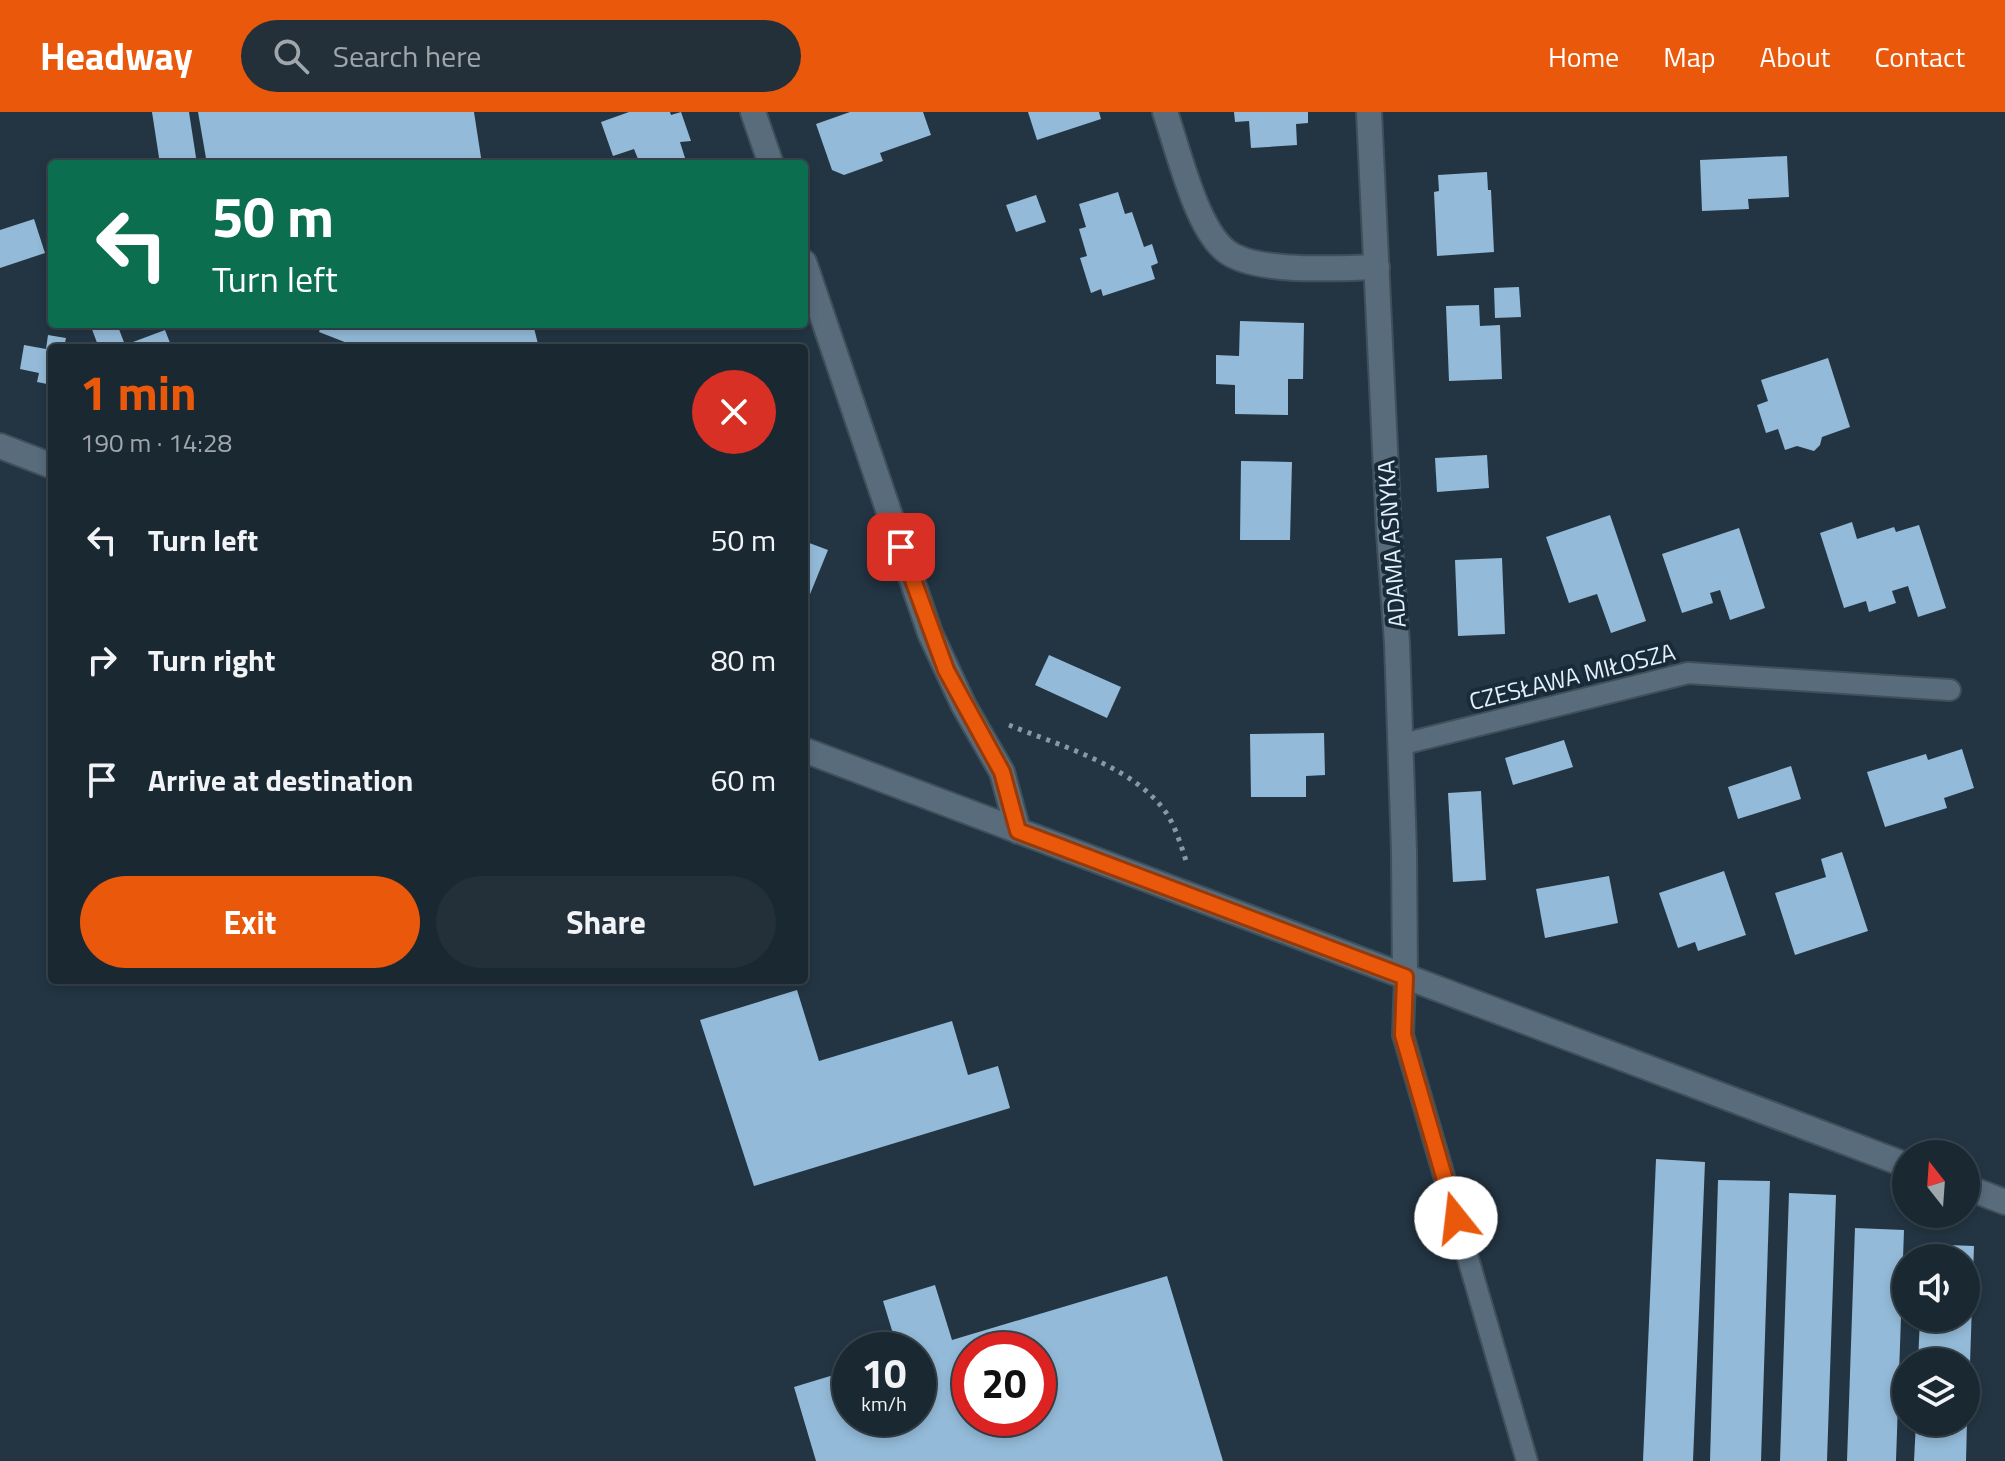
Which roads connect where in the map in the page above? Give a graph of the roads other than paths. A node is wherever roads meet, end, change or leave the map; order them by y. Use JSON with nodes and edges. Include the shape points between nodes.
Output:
{"nodes":[{"id":1,"x":753,"y":112,"type":"edge"},
{"id":2,"x":1165,"y":112,"type":"edge"},
{"id":3,"x":1369,"y":112,"type":"edge"},
{"id":4,"x":770,"y":160,"type":"edge"},
{"id":5,"x":1377,"y":267,"type":"junction"},
{"id":6,"x":808,"y":274,"type":"edge"},
{"id":7,"x":0,"y":446,"type":"edge"},
{"id":8,"x":48,"y":464,"type":"edge"},
{"id":9,"x":1950,"y":690,"type":"dead end"},
{"id":10,"x":1399,"y":745,"type":"junction"},
{"id":11,"x":808,"y":752,"type":"edge"},
{"id":12,"x":1018,"y":831,"type":"junction"},
{"id":13,"x":1405,"y":977,"type":"junction"},
{"id":14,"x":1892,"y":1160,"type":"edge"},
{"id":15,"x":1980,"y":1192,"type":"edge"},
{"id":16,"x":2005,"y":1202,"type":"edge"},
{"id":17,"x":1527,"y":1461,"type":"edge"}],
"edges":[{"from":1,"to":4,"type":"street"},
{"from":2,"to":5,"type":"street","via":[[1199,212],[1226,251],[1269,266]]},
{"from":3,"to":5,"type":"street","name":"ADAMA ASNYKA"},
{"from":5,"to":10,"type":"street","name":"ADAMA ASNYKA"},
{"from":6,"to":12,"type":"street","via":[[930,633],[1002,772]]},
{"from":7,"to":8,"type":"street"},
{"from":9,"to":10,"type":"lane","name":"CZESŁAWA MIŁOSZA","via":[[1688,673]]},
{"from":10,"to":13,"type":"street","name":"ADAMA ASNYKA"},
{"from":11,"to":12,"type":"street"},
{"from":12,"to":13,"type":"street"},
{"from":13,"to":14,"type":"street"},
{"from":13,"to":17,"type":"lane","via":[[1403,1035]]},
{"from":15,"to":16,"type":"street"}]}
